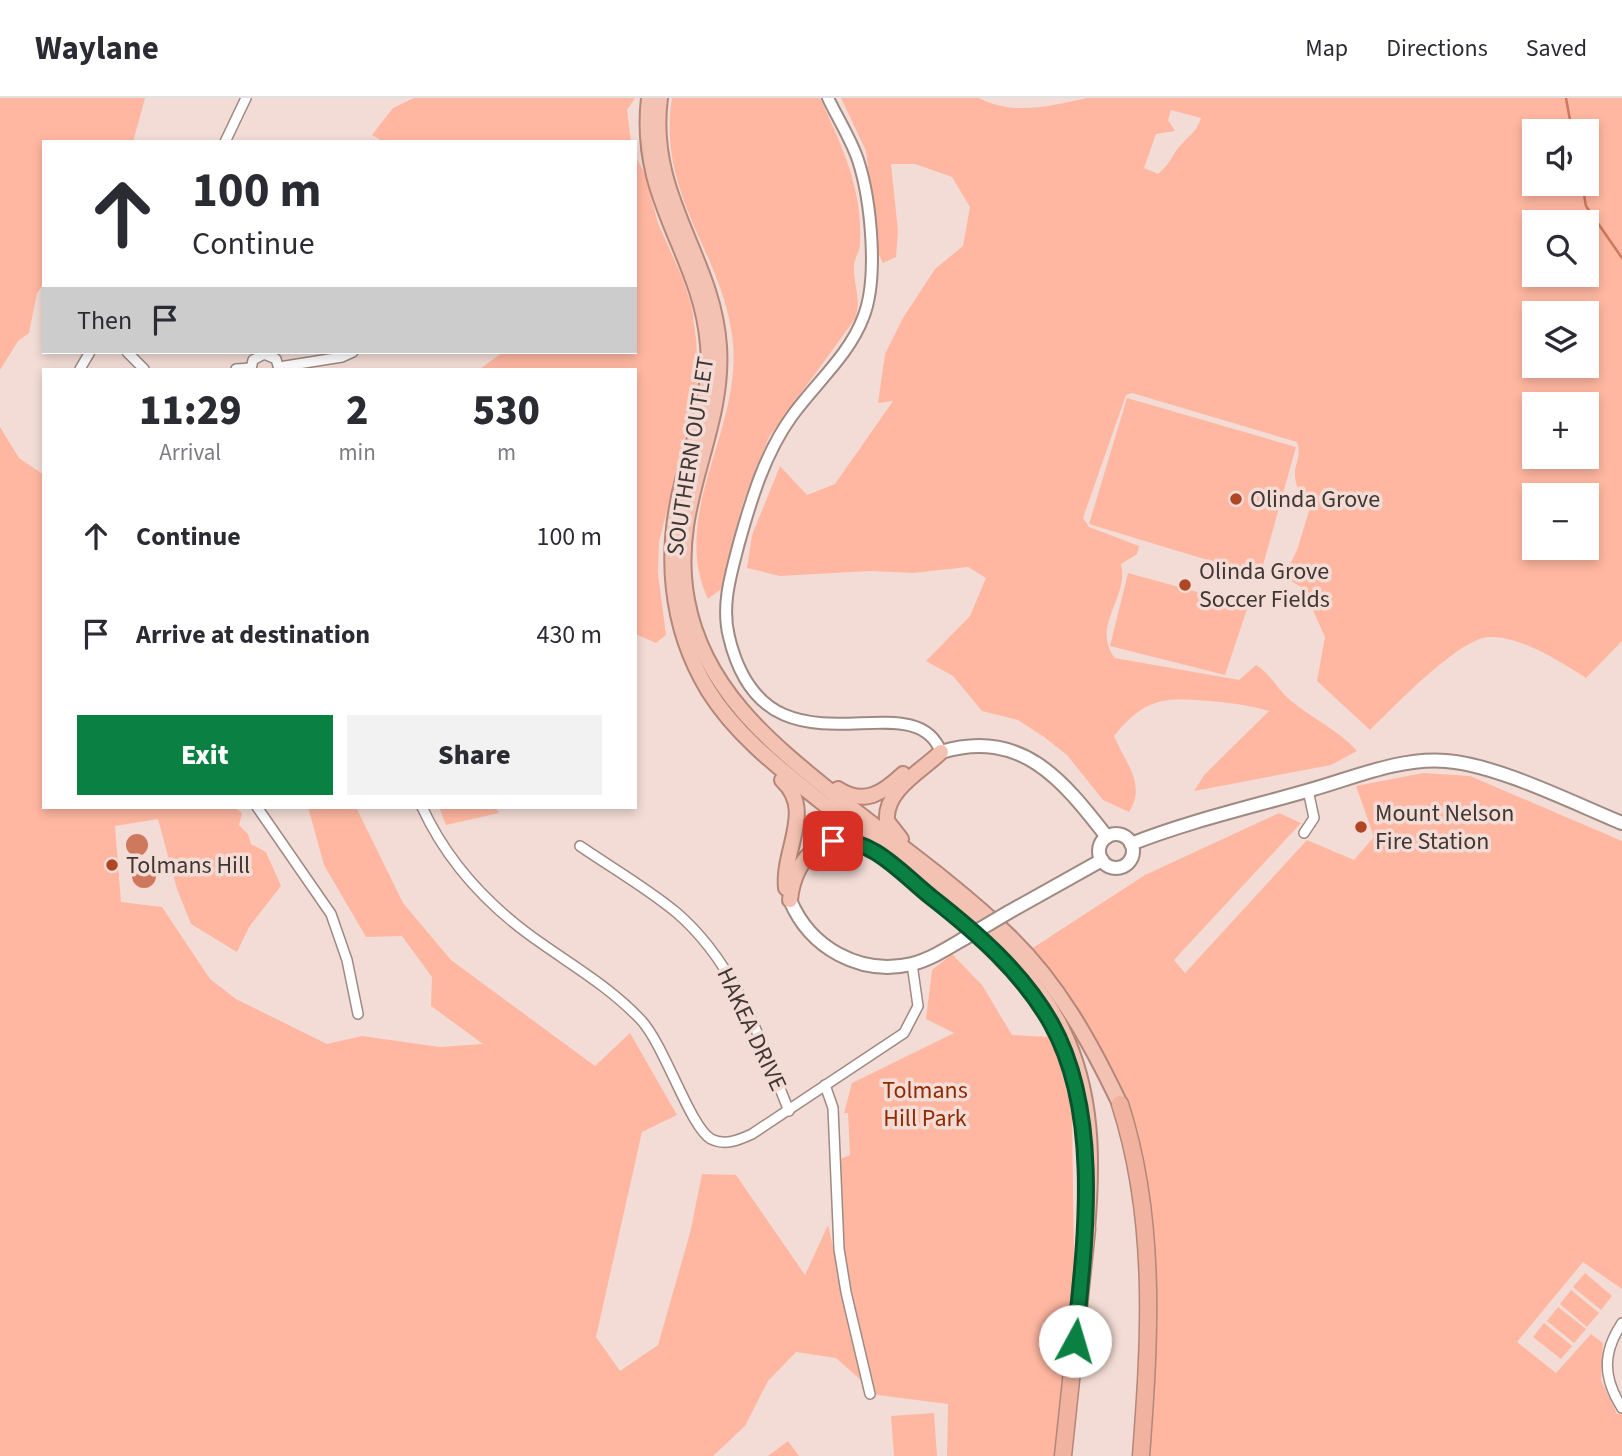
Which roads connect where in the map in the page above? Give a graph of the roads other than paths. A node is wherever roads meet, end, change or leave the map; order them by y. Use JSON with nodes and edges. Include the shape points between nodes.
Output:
{"nodes":[{"id":1,"x":246,"y":98,"type":"edge"},
{"id":2,"x":649,"y":98,"type":"edge"},
{"id":3,"x":660,"y":98,"type":"edge"},
{"id":4,"x":828,"y":98,"type":"edge"},
{"id":5,"x":227,"y":140,"type":"edge"},
{"id":6,"x":129,"y":354,"type":"edge"},
{"id":7,"x":262,"y":354,"type":"edge"},
{"id":8,"x":265,"y":354,"type":"edge"},
{"id":9,"x":349,"y":354,"type":"edge"},
{"id":10,"x":143,"y":368,"type":"edge"},
{"id":11,"x":251,"y":368,"type":"edge"},
{"id":12,"x":279,"y":368,"type":"edge"},
{"id":13,"x":740,"y":709,"type":"junction"},
{"id":14,"x":735,"y":727,"type":"junction"},
{"id":15,"x":941,"y":752,"type":"junction"},
{"id":16,"x":1308,"y":790,"type":"junction"},
{"id":17,"x":258,"y":809,"type":"edge"},
{"id":18,"x":423,"y":809,"type":"edge"},
{"id":19,"x":1622,"y":823,"type":"edge"},
{"id":20,"x":1304,"y":833,"type":"dead end"},
{"id":21,"x":1107,"y":837,"type":"junction"},
{"id":22,"x":1131,"y":844,"type":"junction"},
{"id":23,"x":580,"y":846,"type":"dead end"},
{"id":24,"x":1102,"y":860,"type":"junction"},
{"id":25,"x":790,"y":900,"type":"junction"},
{"id":26,"x":912,"y":964,"type":"junction"},
{"id":27,"x":1048,"y":980,"type":"junction"},
{"id":28,"x":358,"y":1014,"type":"dead end"},
{"id":29,"x":825,"y":1085,"type":"junction"},
{"id":30,"x":1120,"y":1104,"type":"joint"},
{"id":31,"x":789,"y":1111,"type":"junction"},
{"id":32,"x":1087,"y":1229,"type":"junction"},
{"id":33,"x":1622,"y":1323,"type":"edge"},
{"id":34,"x":870,"y":1394,"type":"dead end"},
{"id":35,"x":1622,"y":1408,"type":"edge"},
{"id":36,"x":1063,"y":1456,"type":"edge"},
{"id":37,"x":1141,"y":1456,"type":"edge"}],
"edges":[{"from":1,"to":5,"type":"street"},
{"from":2,"to":14,"type":"highway","name":"SOUTHERN OUTLET","via":[[648,144],[655,185],[698,296],[708,343],[704,400],[674,522],[674,594],[693,661]]},
{"from":3,"to":13,"type":"highway","name":"SOUTHERN OUTLET","via":[[658,136],[664,176],[708,293],[719,348],[715,405],[684,527],[684,583],[702,650]]},
{"from":4,"to":15,"type":"street","via":[[862,177],[870,235],[867,305],[852,340],[790,418],[769,455],[730,582],[728,635],[749,682],[783,714],[819,726],[915,724],[932,734]]},
{"from":6,"to":10,"type":"street"},
{"from":7,"to":11,"type":"street"},
{"from":8,"to":12,"type":"street","via":[[276,359]]},
{"from":9,"to":12,"type":"street"},
{"from":13,"to":15,"type":"highway","via":[[837,788],[857,798],[879,793],[919,761]]},
{"from":13,"to":27,"type":"highway","name":"SOUTHERN OUTLET","via":[[790,759],[1009,935]]},
{"from":14,"to":25,"type":"highway","via":[[796,799],[798,818],[785,864]]},
{"from":14,"to":32,"type":"highway","name":"SOUTHERN OUTLET","via":[[973,922],[1045,1001],[1067,1040],[1086,1106],[1091,1154]]},
{"from":15,"to":21,"type":"main road","via":[[977,744],[1018,752],[1050,773]]},
{"from":15,"to":27,"type":"highway","via":[[892,800],[887,814],[890,827],[1006,926]]},
{"from":16,"to":19,"type":"main road","via":[[1401,765],[1449,761]]},
{"from":16,"to":20,"type":"street","via":[[1314,818]]},
{"from":16,"to":22,"type":"main road"},
{"from":17,"to":28,"type":"street","via":[[331,914],[345,952]]},
{"from":18,"to":31,"type":"street","via":[[449,853],[495,906],[603,984],[645,1025],[706,1135],[718,1141],[737,1140]]},
{"from":21,"to":22,"type":"main road","via":[[1118,835]]},
{"from":21,"to":24,"type":"main road","via":[[1100,845]]},
{"from":22,"to":24,"type":"main road","via":[[1132,855],[1121,867],[1110,867]]},
{"from":23,"to":31,"type":"street","name":"HAKEA DRIVE","via":[[677,913],[714,953],[743,1000]]},
{"from":24,"to":26,"type":"main road","bridge":true},
{"from":25,"to":26,"type":"main road","via":[[813,936],[842,957],[882,967]]},
{"from":25,"to":32,"type":"highway","via":[[796,870],[812,851],[833,841],[861,844],[961,921],[1013,971],[1052,1025],[1074,1082],[1084,1136]]},
{"from":26,"to":29,"type":"street","via":[[919,995],[912,1023],[895,1040]]},
{"from":27,"to":30,"type":"highway","name":"SOUTHERN OUTLET","via":[[1097,1056]]},
{"from":29,"to":31,"type":"street"},
{"from":29,"to":34,"type":"street","via":[[833,1108],[839,1249]]},
{"from":30,"to":37,"type":"highway","name":"SOUTHERN OUTLET","via":[[1138,1170],[1148,1265],[1149,1355]]},
{"from":32,"to":36,"type":"highway","name":"SOUTHERN OUTLET"},
{"from":33,"to":35,"type":"street","via":[[1605,1365]]}]}
